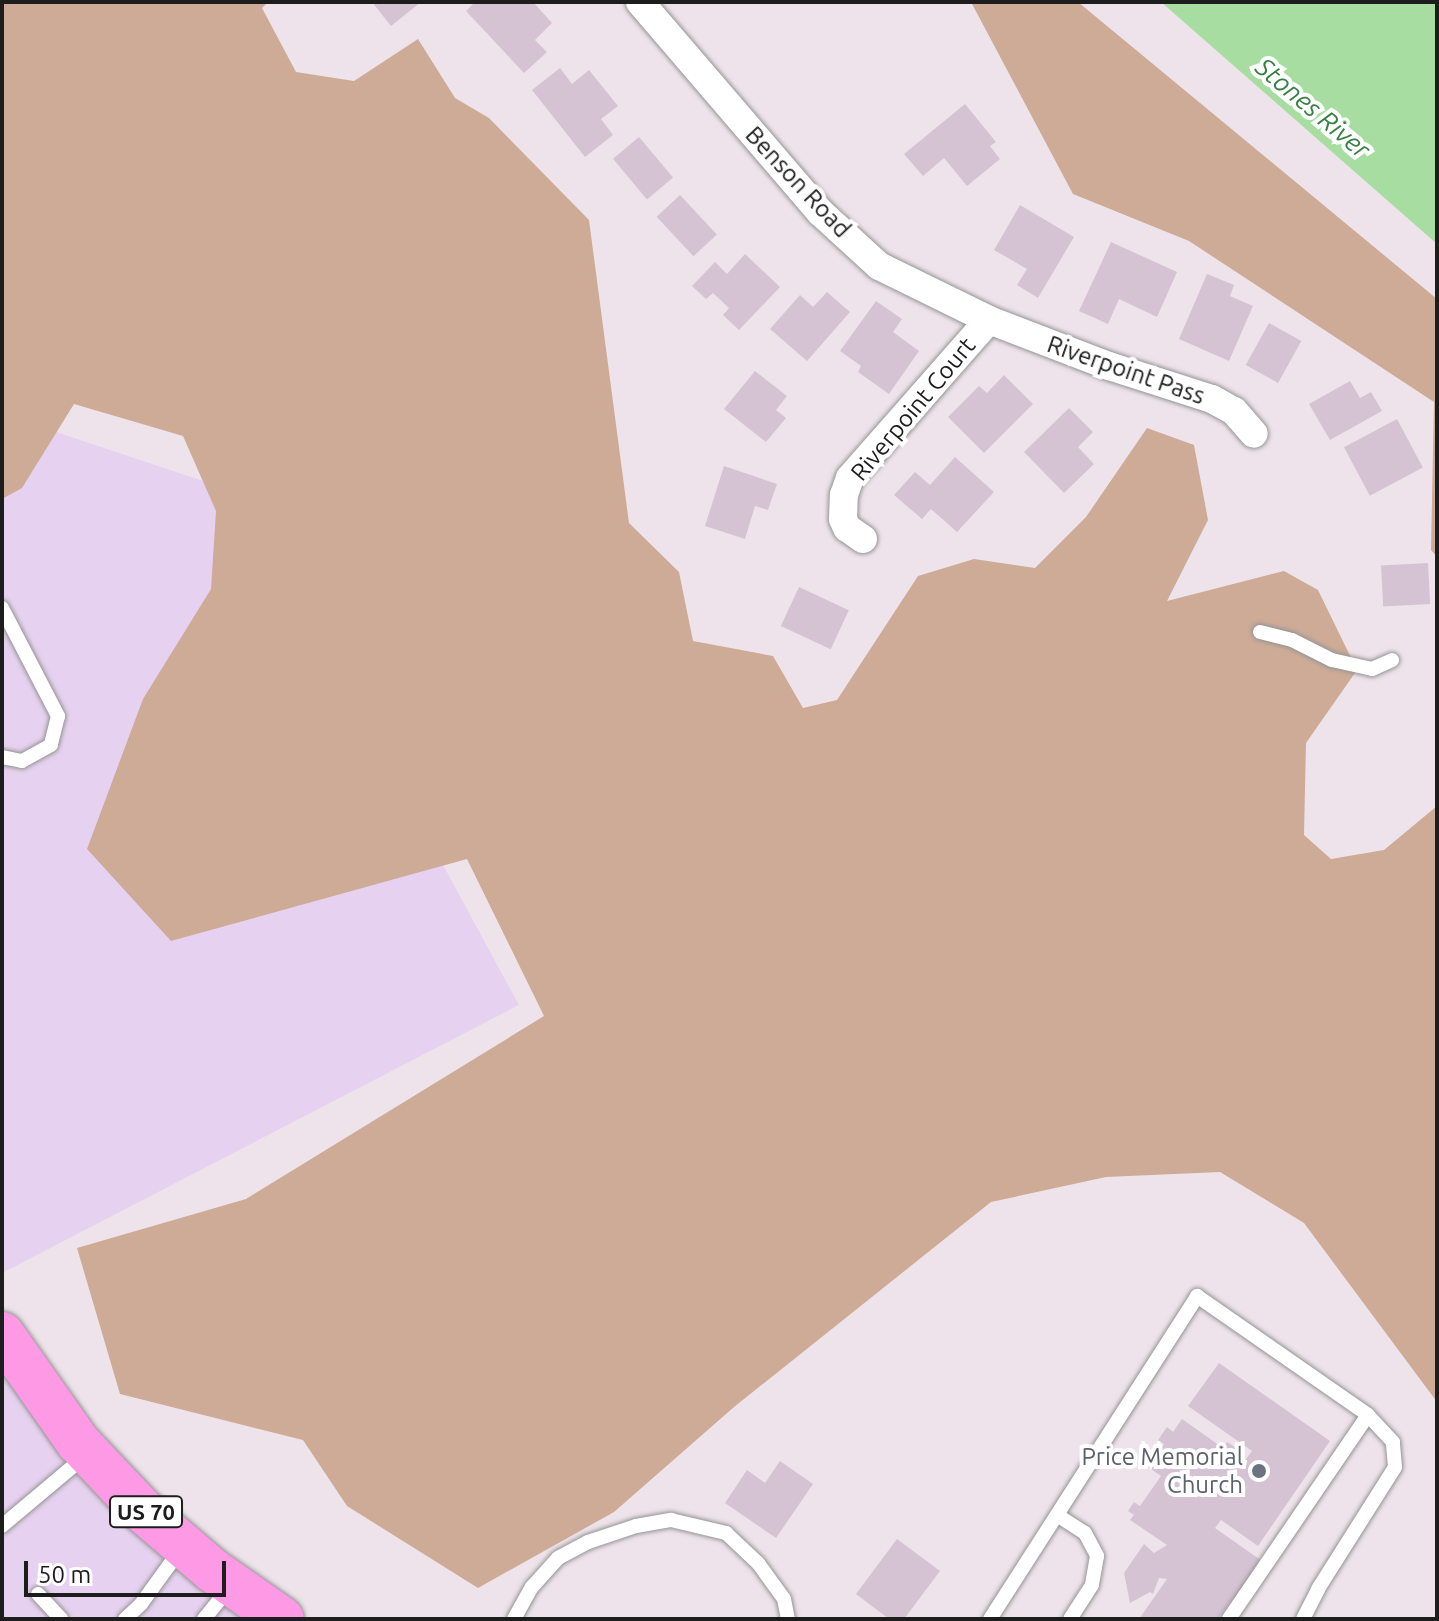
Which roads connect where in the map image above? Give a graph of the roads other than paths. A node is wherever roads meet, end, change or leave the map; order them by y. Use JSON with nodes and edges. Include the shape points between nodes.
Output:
{"nodes":[{"id":1,"x":640,"y":2,"type":"edge"},
{"id":2,"x":989,"y":320,"type":"junction"},
{"id":3,"x":1254,"y":434,"type":"dead end"},
{"id":4,"x":863,"y":539,"type":"dead end"},
{"id":5,"x":2,"y":608,"type":"edge"},
{"id":6,"x":1260,"y":632,"type":"dead end"},
{"id":7,"x":1392,"y":660,"type":"dead end"},
{"id":8,"x":2,"y":757,"type":"edge"},
{"id":9,"x":2,"y":1334,"type":"edge"},
{"id":10,"x":1368,"y":1415,"type":"junction"},
{"id":11,"x":89,"y":1453,"type":"junction"},
{"id":12,"x":1057,"y":1515,"type":"junction"},
{"id":13,"x":2,"y":1526,"type":"edge"},
{"id":14,"x":184,"y":1545,"type":"junction"},
{"id":15,"x":233,"y":1584,"type":"junction"},
{"id":16,"x":38,"y":1594,"type":"dead end"},
{"id":17,"x":57,"y":1618,"type":"edge"},
{"id":18,"x":125,"y":1619,"type":"edge"},
{"id":19,"x":204,"y":1619,"type":"edge"},
{"id":20,"x":282,"y":1619,"type":"edge"},
{"id":21,"x":514,"y":1619,"type":"edge"},
{"id":22,"x":788,"y":1619,"type":"edge"},
{"id":23,"x":990,"y":1619,"type":"edge"},
{"id":24,"x":1070,"y":1619,"type":"edge"},
{"id":25,"x":1229,"y":1619,"type":"edge"},
{"id":26,"x":1303,"y":1619,"type":"edge"}],
"edges":[{"from":1,"to":2,"type":"street","name":"Benson Road","via":[[820,212],[879,266]]},
{"from":2,"to":3,"type":"street","name":"Riverpoint Pass","via":[[1212,399],[1234,411]]},
{"from":2,"to":4,"type":"street","name":"Riverpoint Court","via":[[850,478],[843,519]]},
{"from":5,"to":8,"type":"lane","via":[[58,716],[51,745],[22,761]]},
{"from":6,"to":7,"type":"lane","via":[[1292,640],[1332,660],[1372,669]]},
{"from":9,"to":11,"type":"main road","number":"US 70"},
{"from":10,"to":12,"type":"lane","via":[[1197,1296]]},
{"from":10,"to":25,"type":"lane"},
{"from":10,"to":26,"type":"lane","via":[[1393,1442],[1395,1467]]},
{"from":11,"to":13,"type":"lane"},
{"from":11,"to":14,"type":"main road","number":"US 70","via":[[142,1510]]},
{"from":12,"to":23,"type":"lane"},
{"from":12,"to":24,"type":"lane","via":[[1085,1533],[1097,1556],[1092,1585]]},
{"from":14,"to":15,"type":"main road","number":"US 70"},
{"from":14,"to":18,"type":"lane"},
{"from":15,"to":19,"type":"lane"},
{"from":15,"to":20,"type":"main road","number":"US 70"},
{"from":16,"to":17,"type":"lane"},
{"from":21,"to":22,"type":"lane","via":[[532,1587],[558,1558],[588,1542],[671,1520],[726,1533],[758,1563],[784,1599]]}]}
